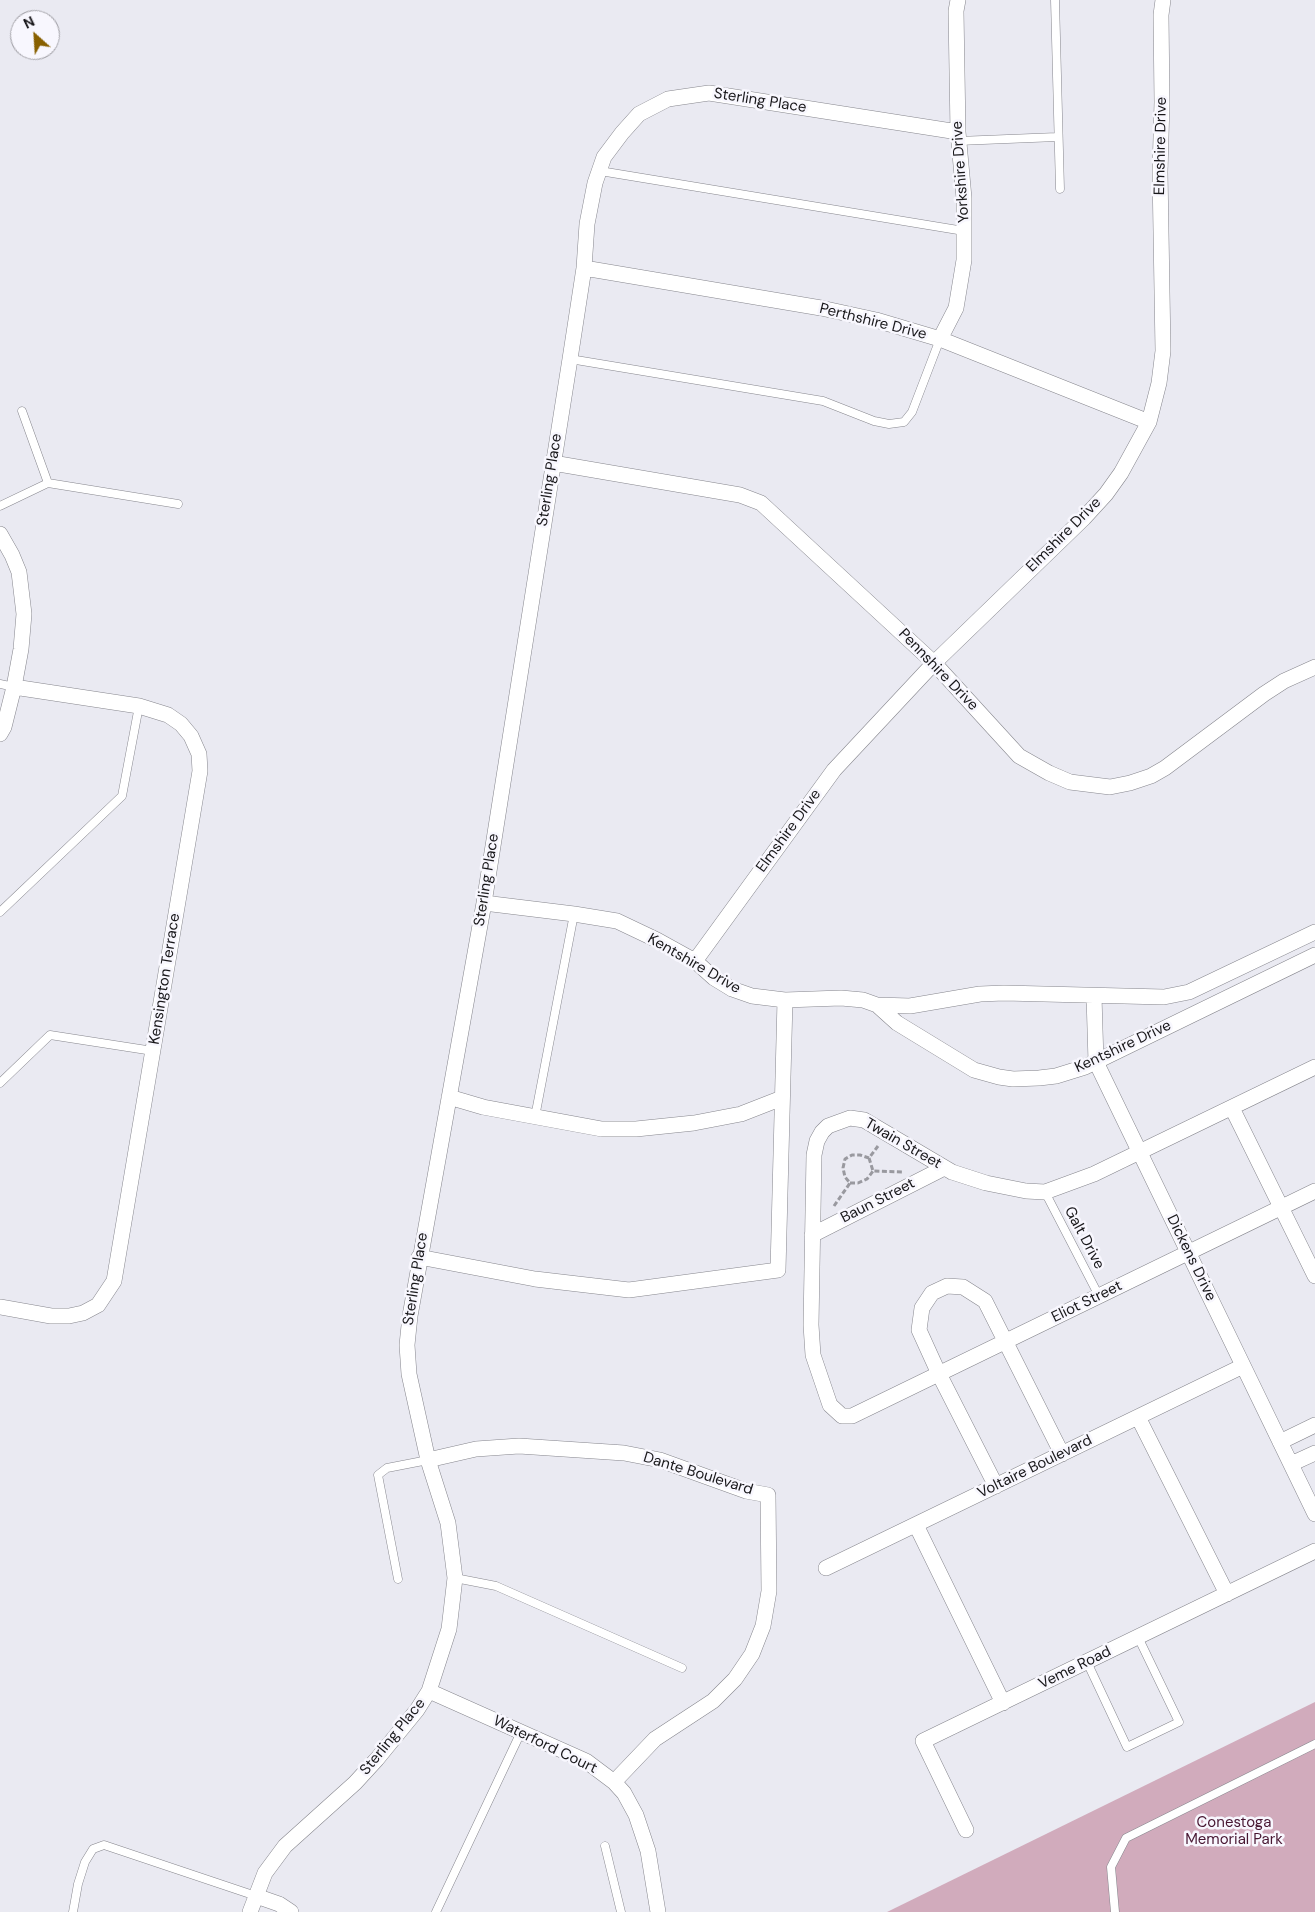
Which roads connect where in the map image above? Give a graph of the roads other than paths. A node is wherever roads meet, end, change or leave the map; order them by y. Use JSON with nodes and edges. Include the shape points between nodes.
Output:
{"nodes":[{"id":1,"x":958,"y":0,"type":"edge"},
{"id":2,"x":1055,"y":0,"type":"edge"},
{"id":3,"x":1163,"y":0,"type":"edge"},
{"id":4,"x":958,"y":136,"type":"junction"},
{"id":5,"x":1057,"y":137,"type":"junction"},
{"id":6,"x":600,"y":171,"type":"junction"},
{"id":7,"x":1060,"y":189,"type":"dead end"},
{"id":8,"x":964,"y":231,"type":"junction"},
{"id":9,"x":584,"y":268,"type":"junction"},
{"id":10,"x":940,"y":339,"type":"junction"},
{"id":11,"x":570,"y":359,"type":"junction"},
{"id":12,"x":22,"y":412,"type":"dead end"},
{"id":13,"x":1149,"y":422,"type":"junction"},
{"id":14,"x":553,"y":464,"type":"junction"},
{"id":15,"x":48,"y":483,"type":"junction"},
{"id":16,"x":178,"y":504,"type":"dead end"},
{"id":17,"x":0,"y":506,"type":"edge"},
{"id":18,"x":0,"y":534,"type":"edge"},
{"id":19,"x":934,"y":663,"type":"junction"},
{"id":20,"x":1315,"y":667,"type":"edge"},
{"id":21,"x":7,"y":685,"type":"edge"},
{"id":22,"x":139,"y":706,"type":"junction"},
{"id":23,"x":0,"y":734,"type":"edge"},
{"id":24,"x":484,"y":903,"type":"junction"},
{"id":25,"x":0,"y":912,"type":"edge"},
{"id":26,"x":574,"y":914,"type":"junction"},
{"id":27,"x":1315,"y":932,"type":"edge"},
{"id":28,"x":1315,"y":955,"type":"edge"},
{"id":29,"x":695,"y":961,"type":"junction"},
{"id":30,"x":1094,"y":996,"type":"junction"},
{"id":31,"x":786,"y":1000,"type":"junction"},
{"id":32,"x":877,"y":1005,"type":"junction"},
{"id":33,"x":154,"y":1051,"type":"junction"},
{"id":34,"x":1096,"y":1062,"type":"junction"},
{"id":35,"x":1315,"y":1067,"type":"edge"},
{"id":36,"x":0,"y":1083,"type":"edge"},
{"id":37,"x":449,"y":1097,"type":"junction"},
{"id":38,"x":782,"y":1098,"type":"junction"},
{"id":39,"x":1232,"y":1108,"type":"junction"},
{"id":40,"x":535,"y":1117,"type":"junction"},
{"id":41,"x":1140,"y":1153,"type":"junction"},
{"id":42,"x":944,"y":1168,"type":"junction"},
{"id":43,"x":1315,"y":1191,"type":"edge"},
{"id":44,"x":1045,"y":1192,"type":"junction"},
{"id":45,"x":1282,"y":1207,"type":"junction"},
{"id":46,"x":812,"y":1235,"type":"junction"},
{"id":47,"x":1189,"y":1253,"type":"junction"},
{"id":48,"x":419,"y":1257,"type":"junction"},
{"id":49,"x":1315,"y":1276,"type":"edge"},
{"id":50,"x":1099,"y":1296,"type":"junction"},
{"id":51,"x":0,"y":1307,"type":"edge"},
{"id":52,"x":1006,"y":1342,"type":"junction"},
{"id":53,"x":1243,"y":1366,"type":"junction"},
{"id":54,"x":939,"y":1374,"type":"junction"},
{"id":55,"x":860,"y":1412,"type":"joint"},
{"id":56,"x":1138,"y":1417,"type":"junction"},
{"id":57,"x":1315,"y":1425,"type":"edge"},
{"id":58,"x":1280,"y":1442,"type":"junction"},
{"id":59,"x":1315,"y":1453,"type":"edge"},
{"id":60,"x":1062,"y":1454,"type":"junction"},
{"id":61,"x":428,"y":1460,"type":"junction"},
{"id":62,"x":1291,"y":1464,"type":"junction"},
{"id":63,"x":996,"y":1486,"type":"junction"},
{"id":64,"x":1315,"y":1514,"type":"edge"},
{"id":65,"x":916,"y":1525,"type":"junction"},
{"id":66,"x":1315,"y":1551,"type":"edge"},
{"id":67,"x":826,"y":1568,"type":"dead end"},
{"id":68,"x":455,"y":1578,"type":"junction"},
{"id":69,"x":398,"y":1579,"type":"dead end"},
{"id":70,"x":1227,"y":1594,"type":"junction"},
{"id":71,"x":1138,"y":1637,"type":"junction"},
{"id":72,"x":1086,"y":1662,"type":"junction"},
{"id":73,"x":682,"y":1668,"type":"dead end"},
{"id":74,"x":429,"y":1691,"type":"junction"},
{"id":75,"x":1003,"y":1703,"type":"junction"},
{"id":76,"x":521,"y":1732,"type":"junction"},
{"id":77,"x":1315,"y":1744,"type":"edge"},
{"id":78,"x":614,"y":1782,"type":"junction"},
{"id":79,"x":966,"y":1830,"type":"dead end"},
{"id":80,"x":605,"y":1846,"type":"dead end"},
{"id":81,"x":256,"y":1896,"type":"junction"},
{"id":82,"x":73,"y":1912,"type":"edge"},
{"id":83,"x":250,"y":1912,"type":"edge"},
{"id":84,"x":291,"y":1912,"type":"edge"},
{"id":85,"x":436,"y":1912,"type":"edge"},
{"id":86,"x":621,"y":1912,"type":"edge"},
{"id":87,"x":658,"y":1912,"type":"edge"},
{"id":88,"x":1114,"y":1912,"type":"edge"}],
"edges":[{"from":1,"to":4,"type":"street","name":"Yorkshire Drive"},
{"from":2,"to":5,"type":"lane"},
{"from":3,"to":13,"type":"street","name":"Elmshire Drive","via":[[1160,172],[1163,351]]},
{"from":4,"to":5,"type":"lane"},
{"from":4,"to":6,"type":"street","name":"Sterling Place","via":[[709,93],[668,99],[639,114],[604,156]]},
{"from":4,"to":8,"type":"street","name":"Yorkshire Drive"},
{"from":5,"to":7,"type":"lane"},
{"from":6,"to":8,"type":"lane"},
{"from":6,"to":9,"type":"street","name":"Sterling Place","via":[[587,224]]},
{"from":8,"to":10,"type":"street","name":"Yorkshire Drive","via":[[964,260],[958,300]]},
{"from":9,"to":10,"type":"street","name":"Perthshire Drive","via":[[821,308]]},
{"from":9,"to":11,"type":"street","name":"Sterling Place"},
{"from":10,"to":11,"type":"lane","via":[[912,412],[904,422],[889,424],[823,401]]},
{"from":10,"to":13,"type":"street","name":"Perthshire Drive"},
{"from":11,"to":14,"type":"street","name":"Sterling Place"},
{"from":12,"to":15,"type":"lane"},
{"from":13,"to":19,"type":"street","name":"Elmshire Drive","via":[[1106,494]]},
{"from":14,"to":19,"type":"street","name":"Pennshire Drive","via":[[740,495],[761,503]]},
{"from":14,"to":24,"type":"street","name":"Sterling Place"},
{"from":15,"to":16,"type":"lane"},
{"from":15,"to":17,"type":"lane"},
{"from":18,"to":21,"type":"street","via":[[12,555],[22,586],[24,614],[21,649]]},
{"from":19,"to":20,"type":"street","name":"Pennshire Drive","via":[[1019,756],[1070,782],[1110,786],[1130,783],[1165,768],[1264,694]]},
{"from":19,"to":29,"type":"street","name":"Elmshire Drive","via":[[834,770]]},
{"from":21,"to":22,"type":"street","name":"Kensington Terrace"},
{"from":21,"to":23,"type":"street","via":[[4,726]]},
{"from":22,"to":25,"type":"lane","via":[[122,796]]},
{"from":22,"to":33,"type":"street","name":"Kensington Terrace","via":[[168,715],[181,724],[199,754],[200,771]]},
{"from":24,"to":26,"type":"street","name":"Kentshire Drive"},
{"from":24,"to":37,"type":"street","name":"Sterling Place"},
{"from":26,"to":29,"type":"street","name":"Kentshire Drive","via":[[617,921]]},
{"from":26,"to":40,"type":"lane"},
{"from":27,"to":30,"type":"street","name":"Kentshire Drive","via":[[1189,992],[1148,998]]},
{"from":28,"to":34,"type":"street","name":"Kentshire Drive"},
{"from":29,"to":31,"type":"street","name":"Kentshire Drive","via":[[732,989],[752,996]]},
{"from":30,"to":32,"type":"street","name":"Kentshire Drive","via":[[1004,992],[910,1006]]},
{"from":30,"to":34,"type":"street","name":"Dickens Drive"},
{"from":31,"to":32,"type":"street","name":"Kentshire Drive","via":[[841,998]]},
{"from":31,"to":38,"type":"street"},
{"from":32,"to":34,"type":"street","name":"Kentshire Drive","via":[[897,1023],[962,1064],[992,1075],[1019,1079],[1056,1076]]},
{"from":33,"to":36,"type":"lane","via":[[50,1035]]},
{"from":33,"to":51,"type":"street","name":"Kensington Terrace","via":[[114,1281],[98,1305],[83,1313],[51,1316]]},
{"from":34,"to":41,"type":"street","name":"Dickens Drive"},
{"from":35,"to":39,"type":"street","name":"Twain Street"},
{"from":37,"to":40,"type":"street"},
{"from":37,"to":48,"type":"street","name":"Sterling Place"},
{"from":38,"to":40,"type":"street","via":[[741,1114],[694,1123],[636,1128],[602,1129]]},
{"from":38,"to":48,"type":"street","via":[[778,1270],[629,1290],[535,1279]]},
{"from":39,"to":41,"type":"street","name":"Twain Street"},
{"from":39,"to":45,"type":"street"},
{"from":41,"to":44,"type":"street","name":"Twain Street","via":[[1069,1185]]},
{"from":41,"to":47,"type":"street","name":"Dickens Drive"},
{"from":42,"to":44,"type":"street","name":"Twain Street","via":[[986,1183]]},
{"from":42,"to":46,"type":"street","name":"Baun Street"},
{"from":42,"to":46,"type":"street","name":"Twain Street","via":[[864,1120],[850,1118],[828,1126],[822,1132],[814,1155]]},
{"from":43,"to":45,"type":"street","name":"Eliot Street"},
{"from":44,"to":50,"type":"lane","name":"Galt Drive"},
{"from":45,"to":47,"type":"street","name":"Eliot Street"},
{"from":45,"to":49,"type":"street"},
{"from":46,"to":55,"type":"street","name":"Twain Street","via":[[813,1354],[830,1405],[842,1416]]},
{"from":47,"to":50,"type":"street","name":"Eliot Street"},
{"from":47,"to":53,"type":"street","name":"Dickens Drive"},
{"from":48,"to":61,"type":"street","name":"Sterling Place","via":[[407,1345],[409,1374]]},
{"from":50,"to":52,"type":"street","name":"Eliot Street"},
{"from":52,"to":54,"type":"street","name":"Eliot Street"},
{"from":52,"to":54,"type":"street","via":[[985,1302],[963,1287],[947,1286],[932,1293],[922,1308],[919,1330]]},
{"from":52,"to":60,"type":"street"},
{"from":53,"to":56,"type":"street","name":"Voltaire Boulevard"},
{"from":53,"to":58,"type":"street","name":"Dickens Drive"},
{"from":54,"to":55,"type":"street","name":"Eliot Street"},
{"from":54,"to":63,"type":"street"},
{"from":56,"to":60,"type":"street","name":"Voltaire Boulevard"},
{"from":56,"to":70,"type":"street"},
{"from":57,"to":58,"type":"street"},
{"from":58,"to":62,"type":"street","name":"Dickens Drive"},
{"from":59,"to":62,"type":"street"},
{"from":60,"to":63,"type":"street","name":"Voltaire Boulevard"},
{"from":61,"to":68,"type":"street","name":"Sterling Place","via":[[448,1523]]},
{"from":61,"to":69,"type":"lane","via":[[387,1468],[378,1475]]},
{"from":61,"to":78,"type":"street","name":"Dante Boulevard","via":[[476,1449],[519,1446],[624,1453],[660,1460],[746,1491],[768,1495],[769,1591],[763,1626],[752,1654],[735,1679],[713,1701],[656,1739]]},
{"from":62,"to":64,"type":"street","name":"Dickens Drive"},
{"from":63,"to":65,"type":"street","name":"Voltaire Boulevard"},
{"from":65,"to":67,"type":"street","name":"Voltaire Boulevard"},
{"from":65,"to":75,"type":"street"},
{"from":66,"to":70,"type":"street","name":"Veme Road"},
{"from":68,"to":73,"type":"lane","via":[[496,1586]]},
{"from":68,"to":74,"type":"street","name":"Sterling Place","via":[[449,1629]]},
{"from":70,"to":71,"type":"street","name":"Veme Road"},
{"from":71,"to":72,"type":"street","name":"Veme Road"},
{"from":71,"to":72,"type":"lane","via":[[1179,1722],[1127,1747]]},
{"from":72,"to":75,"type":"street","name":"Veme Road"},
{"from":74,"to":76,"type":"street","name":"Waterford Court"},
{"from":74,"to":81,"type":"street","name":"Sterling Place","via":[[361,1777],[285,1846],[265,1873]]},
{"from":75,"to":79,"type":"street","name":"Veme Road","via":[[923,1741]]},
{"from":76,"to":78,"type":"street","name":"Waterford Court","via":[[586,1761]]},
{"from":76,"to":85,"type":"lane"},
{"from":77,"to":88,"type":"lane","via":[[1126,1838],[1111,1867]]},
{"from":78,"to":87,"type":"street","name":"Waterford Court","via":[[636,1815],[648,1851]]},
{"from":80,"to":86,"type":"lane"},
{"from":81,"to":82,"type":"lane","via":[[104,1845],[93,1849],[85,1862]]},
{"from":81,"to":83,"type":"street","name":"Sterling Place"},
{"from":81,"to":84,"type":"street"}]}
